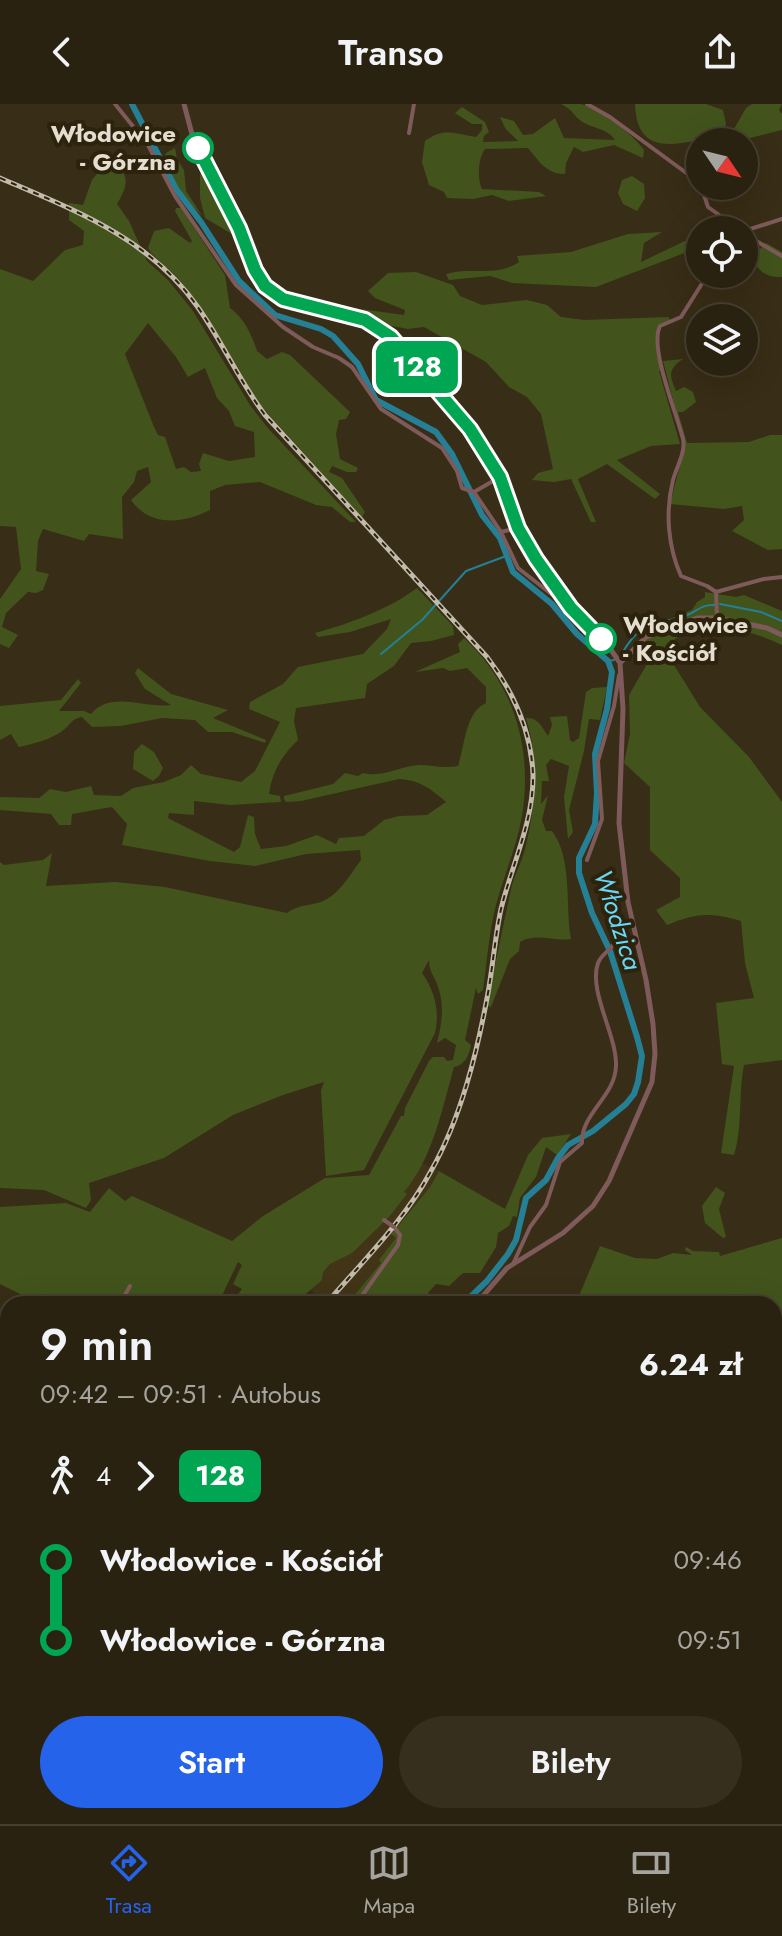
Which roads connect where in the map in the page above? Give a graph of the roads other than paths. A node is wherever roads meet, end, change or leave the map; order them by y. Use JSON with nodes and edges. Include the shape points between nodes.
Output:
{"nodes":[{"id":1,"x":115,"y":104,"type":"edge"},
{"id":2,"x":184,"y":104,"type":"edge"},
{"id":3,"x":414,"y":104,"type":"edge"},
{"id":4,"x":587,"y":104,"type":"edge"},
{"id":5,"x":409,"y":133,"type":"dead end"},
{"id":6,"x":686,"y":174,"type":"edge"},
{"id":7,"x":706,"y":200,"type":"edge"},
{"id":8,"x":721,"y":216,"type":"edge"},
{"id":9,"x":782,"y":219,"type":"edge"},
{"id":10,"x":758,"y":226,"type":"edge"},
{"id":11,"x":758,"y":241,"type":"edge"},
{"id":12,"x":782,"y":256,"type":"edge"},
{"id":13,"x":699,"y":288,"type":"edge"},
{"id":14,"x":500,"y":477,"type":"junction"},
{"id":15,"x":473,"y":492,"type":"junction"},
{"id":16,"x":518,"y":528,"type":"junction"},
{"id":17,"x":501,"y":532,"type":"junction"},
{"id":18,"x":782,"y":577,"type":"edge"},
{"id":19,"x":716,"y":594,"type":"junction"},
{"id":20,"x":562,"y":597,"type":"junction"},
{"id":21,"x":717,"y":615,"type":"junction"},
{"id":22,"x":782,"y":635,"type":"edge"},
{"id":23,"x":620,"y":663,"type":"junction"},
{"id":24,"x":619,"y":675,"type":"junction"},
{"id":25,"x":587,"y":860,"type":"dead end"},
{"id":26,"x":613,"y":947,"type":"dead end"},
{"id":27,"x":384,"y":1220,"type":"dead end"},
{"id":28,"x":513,"y":1264,"type":"junction"},
{"id":29,"x":130,"y":1286,"type":"dead end"},
{"id":30,"x":124,"y":1296,"type":"edge"},
{"id":31,"x":362,"y":1296,"type":"edge"},
{"id":32,"x":482,"y":1296,"type":"edge"}],
"edges":[{"from":1,"to":15,"type":"street","via":[[148,145],[224,272],[288,330],[352,367],[381,409],[442,448],[464,489]]},
{"from":2,"to":14,"type":"street","via":[[193,138],[265,286],[283,299],[380,327],[458,414]]},
{"from":3,"to":5,"type":"street"},
{"from":4,"to":6,"type":"street"},
{"from":7,"to":8,"type":"street"},
{"from":9,"to":10,"type":"street"},
{"from":11,"to":12,"type":"street"},
{"from":13,"to":19,"type":"street","via":[[681,317],[660,326],[657,334],[684,443],[669,505],[670,549],[679,577]]},
{"from":14,"to":15,"type":"street"},
{"from":14,"to":16,"type":"street"},
{"from":15,"to":17,"type":"street"},
{"from":16,"to":17,"type":"street"},
{"from":16,"to":20,"type":"street"},
{"from":17,"to":20,"type":"street","via":[[518,568],[559,600]]},
{"from":18,"to":19,"type":"street"},
{"from":19,"to":21,"type":"street"},
{"from":20,"to":23,"type":"street"},
{"from":21,"to":22,"type":"street"},
{"from":21,"to":23,"type":"street","via":[[646,637]]},
{"from":23,"to":24,"type":"street"},
{"from":24,"to":25,"type":"street","via":[[598,761],[602,819]]},
{"from":24,"to":28,"type":"street","via":[[619,823],[646,980],[655,1054],[652,1082],[593,1206],[563,1233]]},
{"from":26,"to":28,"type":"street","via":[[597,963],[596,980],[616,1053],[615,1077],[582,1143],[560,1162],[546,1205]]},
{"from":27,"to":31,"type":"street","bridge":true,"via":[[400,1235],[398,1245]]},
{"from":28,"to":32,"type":"street"},
{"from":29,"to":30,"type":"street"}]}
